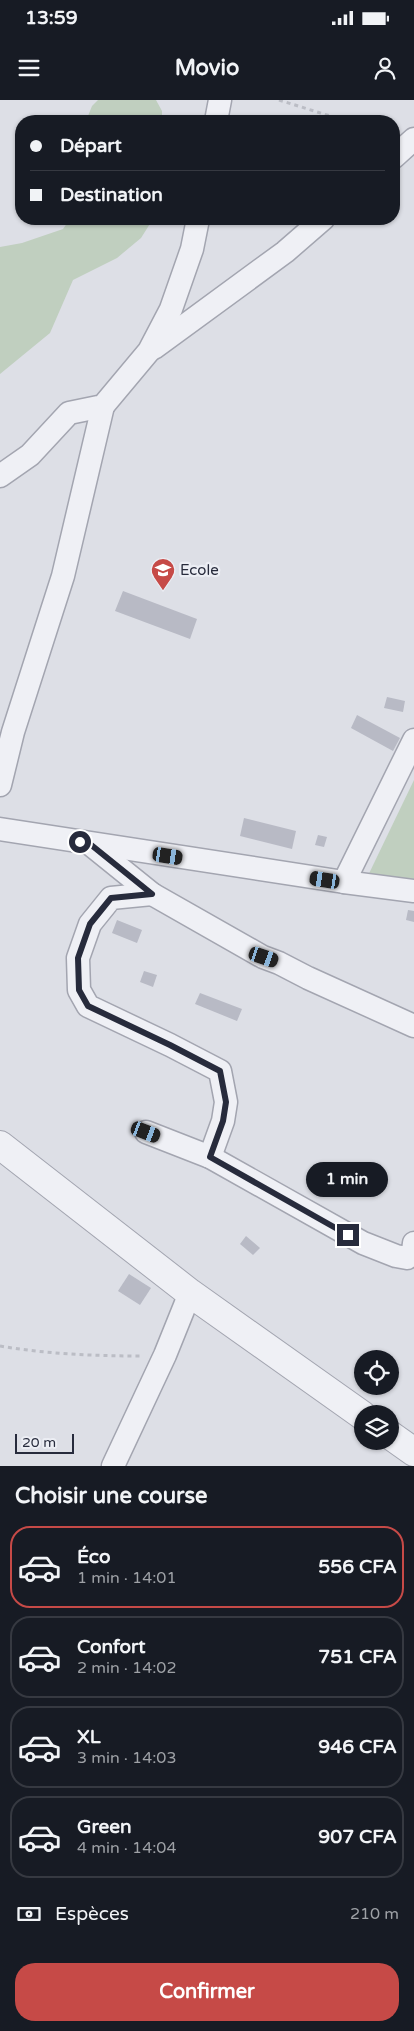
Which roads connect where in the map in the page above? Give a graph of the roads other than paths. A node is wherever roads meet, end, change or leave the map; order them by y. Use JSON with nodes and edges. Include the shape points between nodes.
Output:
{"nodes":[{"id":1,"x":220,"y":100,"type":"edge"},
{"id":2,"x":217,"y":115,"type":"edge"},
{"id":3,"x":414,"y":139,"type":"edge"},
{"id":4,"x":400,"y":152,"type":"edge"},
{"id":5,"x":197,"y":225,"type":"edge"},
{"id":6,"x":316,"y":225,"type":"edge"},
{"id":7,"x":149,"y":351,"type":"junction"},
{"id":8,"x":103,"y":406,"type":"junction"},
{"id":9,"x":0,"y":476,"type":"edge"},
{"id":10,"x":414,"y":740,"type":"edge"},
{"id":11,"x":0,"y":784,"type":"edge"},
{"id":12,"x":0,"y":829,"type":"edge"},
{"id":13,"x":90,"y":844,"type":"junction"},
{"id":14,"x":344,"y":882,"type":"junction"},
{"id":15,"x":414,"y":891,"type":"edge"},
{"id":16,"x":152,"y":894,"type":"junction"},
{"id":17,"x":414,"y":1026,"type":"edge"},
{"id":18,"x":146,"y":1132,"type":"dead end"},
{"id":19,"x":0,"y":1145,"type":"edge"},
{"id":20,"x":210,"y":1157,"type":"junction"},
{"id":21,"x":414,"y":1243,"type":"edge"},
{"id":22,"x":190,"y":1293,"type":"junction"},
{"id":23,"x":354,"y":1409,"type":"edge"},
{"id":24,"x":399,"y":1441,"type":"edge"},
{"id":25,"x":414,"y":1452,"type":"edge"},
{"id":26,"x":112,"y":1466,"type":"edge"}],
"edges":[{"from":1,"to":2,"type":"street"},
{"from":3,"to":4,"type":"street"},
{"from":5,"to":7,"type":"street","via":[[171,309]]},
{"from":6,"to":7,"type":"street","via":[[285,252]]},
{"from":7,"to":8,"type":"street"},
{"from":8,"to":9,"type":"street","via":[[70,413],[30,455]]},
{"from":8,"to":11,"type":"street","via":[[63,576],[13,732]]},
{"from":10,"to":14,"type":"street"},
{"from":12,"to":13,"type":"street"},
{"from":13,"to":14,"type":"street"},
{"from":13,"to":16,"type":"street"},
{"from":14,"to":15,"type":"street"},
{"from":16,"to":17,"type":"street","via":[[264,957]]},
{"from":16,"to":20,"type":"street","via":[[111,898],[90,924],[78,958],[79,990],[88,1006],[220,1071],[226,1102]]},
{"from":18,"to":20,"type":"street"},
{"from":19,"to":22,"type":"street"},
{"from":20,"to":21,"type":"street","via":[[363,1243],[407,1258]]},
{"from":22,"to":23,"type":"street"},
{"from":22,"to":26,"type":"street","via":[[165,1355]]},
{"from":24,"to":25,"type":"street"}]}
